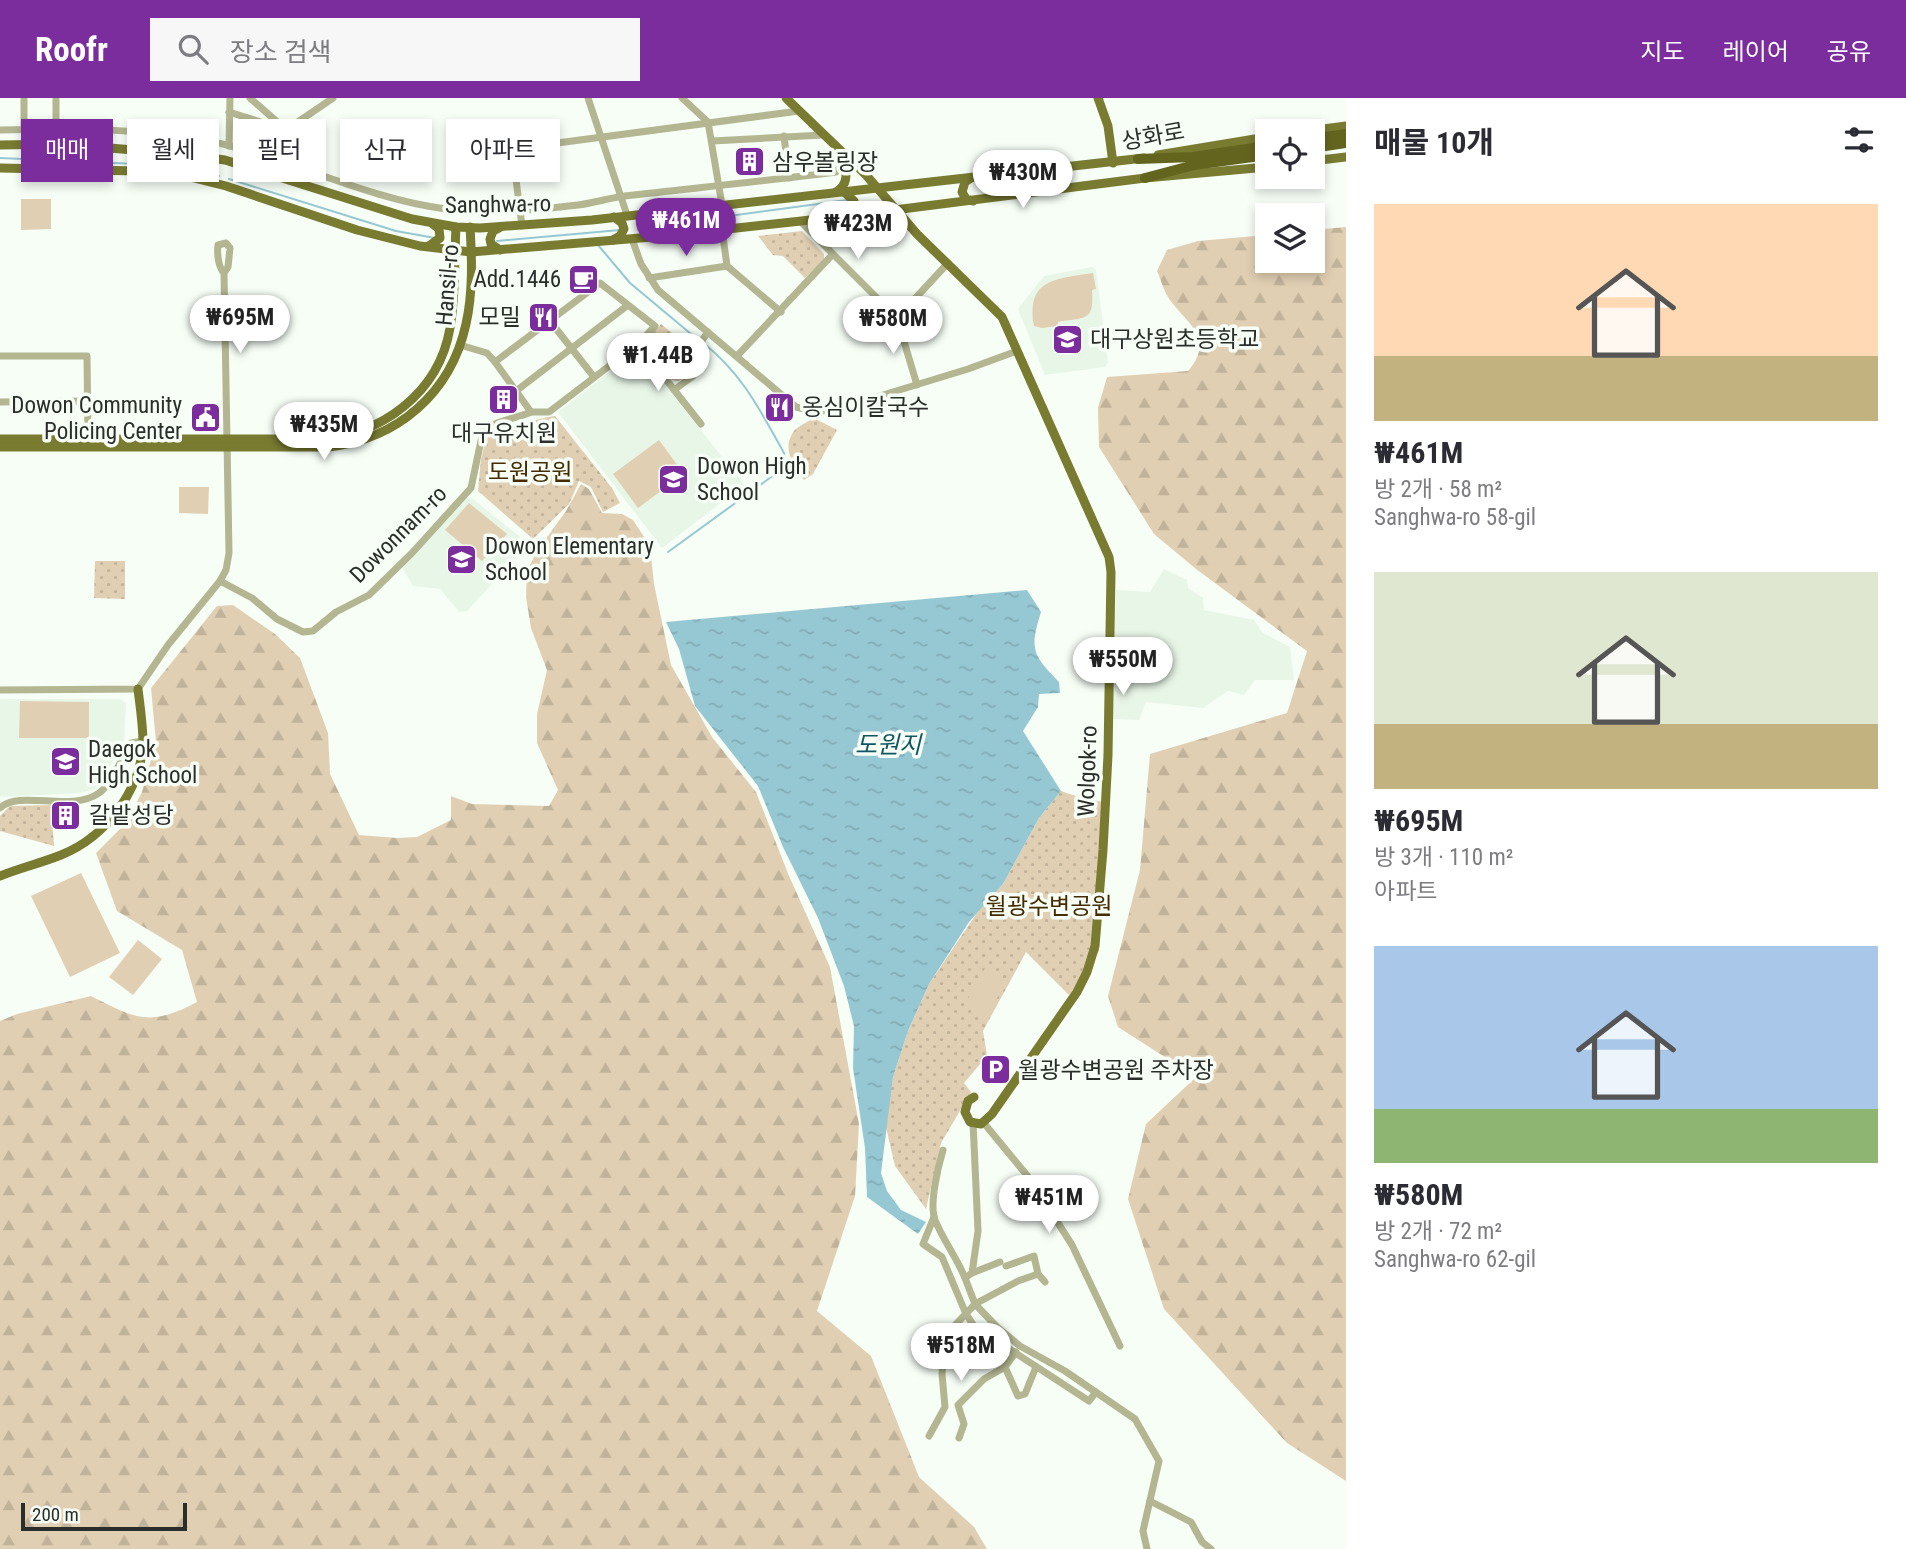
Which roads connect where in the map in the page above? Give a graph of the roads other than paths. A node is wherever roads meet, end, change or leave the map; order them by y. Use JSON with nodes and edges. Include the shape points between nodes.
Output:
{"nodes":[{"id":1,"x":24,"y":98,"type":"edge"},
{"id":2,"x":56,"y":98,"type":"edge"},
{"id":3,"x":230,"y":98,"type":"edge"},
{"id":4,"x":250,"y":98,"type":"edge"},
{"id":5,"x":333,"y":98,"type":"edge"},
{"id":6,"x":589,"y":98,"type":"edge"},
{"id":7,"x":682,"y":98,"type":"edge"},
{"id":8,"x":786,"y":98,"type":"edge"},
{"id":9,"x":1098,"y":98,"type":"edge"},
{"id":10,"x":799,"y":111,"type":"junction"},
{"id":11,"x":229,"y":112,"type":"junction"},
{"id":12,"x":24,"y":119,"type":"edge"},
{"id":13,"x":56,"y":119,"type":"edge"},
{"id":14,"x":251,"y":119,"type":"edge"},
{"id":15,"x":274,"y":119,"type":"edge"},
{"id":16,"x":302,"y":119,"type":"edge"},
{"id":17,"x":708,"y":122,"type":"junction"},
{"id":18,"x":1346,"y":126,"type":"edge"},
{"id":19,"x":21,"y":129,"type":"edge"},
{"id":20,"x":1325,"y":129,"type":"edge"},
{"id":21,"x":0,"y":130,"type":"edge"},
{"id":22,"x":113,"y":132,"type":"edge"},
{"id":23,"x":1346,"y":134,"type":"edge"},
{"id":24,"x":823,"y":135,"type":"junction"},
{"id":25,"x":784,"y":136,"type":"junction"},
{"id":26,"x":1325,"y":137,"type":"edge"},
{"id":27,"x":601,"y":138,"type":"junction"},
{"id":28,"x":1255,"y":139,"type":"edge"},
{"id":29,"x":712,"y":141,"type":"junction"},
{"id":30,"x":1346,"y":143,"type":"edge"},
{"id":31,"x":0,"y":145,"type":"edge"},
{"id":32,"x":229,"y":146,"type":"junction"},
{"id":33,"x":1325,"y":146,"type":"edge"},
{"id":34,"x":233,"y":147,"type":"edge"},
{"id":35,"x":1255,"y":148,"type":"edge"},
{"id":36,"x":1255,"y":156,"type":"edge"},
{"id":37,"x":1346,"y":157,"type":"edge"},
{"id":38,"x":843,"y":159,"type":"junction"},
{"id":39,"x":1138,"y":159,"type":"junction"},
{"id":40,"x":1325,"y":159,"type":"edge"},
{"id":41,"x":1194,"y":161,"type":"junction"},
{"id":42,"x":233,"y":163,"type":"edge"},
{"id":43,"x":1113,"y":163,"type":"junction"},
{"id":44,"x":0,"y":168,"type":"edge"},
{"id":45,"x":1255,"y":168,"type":"edge"},
{"id":46,"x":326,"y":178,"type":"edge"},
{"id":47,"x":789,"y":178,"type":"junction"},
{"id":48,"x":971,"y":178,"type":"junction"},
{"id":49,"x":1145,"y":178,"type":"junction"},
{"id":50,"x":294,"y":182,"type":"edge"},
{"id":51,"x":718,"y":187,"type":"junction"},
{"id":52,"x":878,"y":189,"type":"junction"},
{"id":53,"x":839,"y":191,"type":"junction"},
{"id":54,"x":622,"y":197,"type":"junction"},
{"id":55,"x":972,"y":201,"type":"junction"},
{"id":56,"x":722,"y":205,"type":"junction"},
{"id":57,"x":897,"y":209,"type":"junction"},
{"id":58,"x":521,"y":210,"type":"junction"},
{"id":59,"x":627,"y":215,"type":"junction"},
{"id":60,"x":847,"y":216,"type":"junction"},
{"id":61,"x":614,"y":217,"type":"junction"},
{"id":62,"x":800,"y":221,"type":"junction"},
{"id":63,"x":431,"y":223,"type":"junction"},
{"id":64,"x":522,"y":226,"type":"junction"},
{"id":65,"x":456,"y":227,"type":"junction"},
{"id":66,"x":470,"y":227,"type":"junction"},
{"id":67,"x":500,"y":227,"type":"junction"},
{"id":68,"x":722,"y":229,"type":"junction"},
{"id":69,"x":632,"y":239,"type":"junction"},
{"id":70,"x":612,"y":241,"type":"junction"},
{"id":71,"x":424,"y":247,"type":"junction"},
{"id":72,"x":454,"y":250,"type":"junction"},
{"id":73,"x":502,"y":251,"type":"junction"},
{"id":74,"x":471,"y":252,"type":"junction"},
{"id":75,"x":832,"y":255,"type":"junction"},
{"id":76,"x":948,"y":263,"type":"junction"},
{"id":77,"x":727,"y":266,"type":"junction"},
{"id":78,"x":224,"y":273,"type":"dead end"},
{"id":79,"x":649,"y":278,"type":"junction"},
{"id":80,"x":628,"y":305,"type":"junction"},
{"id":81,"x":780,"y":312,"type":"junction"},
{"id":82,"x":897,"y":318,"type":"junction"},
{"id":83,"x":550,"y":321,"type":"junction"},
{"id":84,"x":708,"y":332,"type":"junction"},
{"id":85,"x":638,"y":344,"type":"junction"},
{"id":86,"x":460,"y":345,"type":"junction"},
{"id":87,"x":572,"y":349,"type":"junction"},
{"id":88,"x":1017,"y":351,"type":"junction"},
{"id":89,"x":0,"y":356,"type":"edge"},
{"id":90,"x":737,"y":356,"type":"junction"},
{"id":91,"x":495,"y":362,"type":"junction"},
{"id":92,"x":594,"y":377,"type":"junction"},
{"id":93,"x":917,"y":385,"type":"junction"},
{"id":94,"x":674,"y":390,"type":"junction"},
{"id":95,"x":516,"y":391,"type":"junction"},
{"id":96,"x":88,"y":401,"type":"junction"},
{"id":97,"x":0,"y":402,"type":"edge"},
{"id":98,"x":531,"y":412,"type":"junction"},
{"id":99,"x":701,"y":424,"type":"dead end"},
{"id":100,"x":88,"y":438,"type":"junction"},
{"id":101,"x":0,"y":439,"type":"edge"},
{"id":102,"x":228,"y":443,"type":"junction"},
{"id":103,"x":0,"y":447,"type":"edge"},
{"id":104,"x":220,"y":581,"type":"junction"},
{"id":105,"x":138,"y":689,"type":"junction"},
{"id":106,"x":0,"y":690,"type":"edge"},
{"id":107,"x":143,"y":741,"type":"junction"},
{"id":108,"x":0,"y":808,"type":"edge"},
{"id":109,"x":0,"y":876,"type":"edge"},
{"id":110,"x":974,"y":1097,"type":"dead end"},
{"id":111,"x":978,"y":1122,"type":"junction"},
{"id":112,"x":943,"y":1150,"type":"dead end"},
{"id":113,"x":934,"y":1217,"type":"junction"},
{"id":114,"x":1038,"y":1274,"type":"junction"},
{"id":115,"x":968,"y":1276,"type":"junction"},
{"id":116,"x":1045,"y":1282,"type":"dead end"},
{"id":117,"x":975,"y":1304,"type":"junction"},
{"id":118,"x":966,"y":1314,"type":"junction"},
{"id":119,"x":1020,"y":1346,"type":"junction"},
{"id":120,"x":1120,"y":1346,"type":"dead end"},
{"id":121,"x":1015,"y":1354,"type":"junction"},
{"id":122,"x":1005,"y":1367,"type":"junction"},
{"id":123,"x":1036,"y":1367,"type":"junction"},
{"id":124,"x":1096,"y":1392,"type":"junction"},
{"id":125,"x":929,"y":1436,"type":"dead end"},
{"id":126,"x":959,"y":1438,"type":"dead end"},
{"id":127,"x":1150,"y":1501,"type":"junction"},
{"id":128,"x":1147,"y":1549,"type":"edge"},
{"id":129,"x":1210,"y":1549,"type":"edge"}],
"edges":[{"from":1,"to":12,"type":"street"},
{"from":2,"to":13,"type":"street"},
{"from":3,"to":11,"type":"street"},
{"from":4,"to":15,"type":"street"},
{"from":5,"to":16,"type":"street"},
{"from":6,"to":27,"type":"street"},
{"from":7,"to":17,"type":"street"},
{"from":8,"to":10,"type":"main road","name":"Wolgok-ro"},
{"from":9,"to":43,"type":"main road"},
{"from":10,"to":17,"type":"street"},
{"from":10,"to":24,"type":"main road","name":"Wolgok-ro"},
{"from":11,"to":14,"type":"street"},
{"from":11,"to":32,"type":"street"},
{"from":17,"to":27,"type":"street"},
{"from":17,"to":29,"type":"street"},
{"from":18,"to":20,"type":"main road"},
{"from":19,"to":21,"type":"street"},
{"from":22,"to":32,"type":"street","via":[[167,134]]},
{"from":23,"to":26,"type":"highway"},
{"from":24,"to":25,"type":"street"},
{"from":24,"to":38,"type":"main road","name":"Wolgok-ro"},
{"from":25,"to":29,"type":"street"},
{"from":25,"to":47,"type":"street"},
{"from":27,"to":54,"type":"street"},
{"from":27,"to":58,"type":"street","via":[[512,149]]},
{"from":28,"to":39,"type":"main road","name":"상화로"},
{"from":29,"to":51,"type":"street"},
{"from":30,"to":33,"type":"highway"},
{"from":31,"to":42,"type":"main road","name":"Sanghwa-ro","via":[[60,144]]},
{"from":32,"to":34,"type":"street"},
{"from":35,"to":41,"type":"highway"},
{"from":36,"to":41,"type":"highway"},
{"from":37,"to":40,"type":"main road"},
{"from":38,"to":47,"type":"street","via":[[836,172]]},
{"from":38,"to":52,"type":"main road","name":"Wolgok-ro"},
{"from":38,"to":53,"type":"main road","via":[[845,180]]},
{"from":39,"to":41,"type":"highway"},
{"from":39,"to":43,"type":"main road","name":"상화로"},
{"from":41,"to":49,"type":"highway"},
{"from":43,"to":48,"type":"main road","name":"상화로"},
{"from":44,"to":71,"type":"main road","name":"Sanghwa-ro","via":[[186,176]]},
{"from":45,"to":49,"type":"main road","name":"상화로"},
{"from":46,"to":58,"type":"street","via":[[422,205]]},
{"from":47,"to":51,"type":"street"},
{"from":48,"to":52,"type":"main road","name":"상화로"},
{"from":48,"to":55,"type":"main road","via":[[962,192]]},
{"from":49,"to":55,"type":"main road","name":"상화로"},
{"from":50,"to":63,"type":"main road","name":"Sanghwa-ro"},
{"from":51,"to":54,"type":"street"},
{"from":51,"to":56,"type":"street"},
{"from":52,"to":53,"type":"main road","name":"Sanghwa-ro"},
{"from":52,"to":57,"type":"main road","name":"Wolgok-ro"},
{"from":53,"to":56,"type":"main road","name":"Sanghwa-ro"},
{"from":53,"to":60,"type":"main road","via":[[854,201]]},
{"from":54,"to":58,"type":"street"},
{"from":54,"to":59,"type":"street"},
{"from":55,"to":57,"type":"main road","name":"상화로"},
{"from":56,"to":59,"type":"main road","name":"Sanghwa-ro"},
{"from":57,"to":60,"type":"main road","name":"Sanghwa-ro"},
{"from":57,"to":76,"type":"main road","name":"Wolgok-ro"},
{"from":58,"to":64,"type":"street"},
{"from":59,"to":61,"type":"main road","name":"Sanghwa-ro"},
{"from":60,"to":62,"type":"main road","name":"Sanghwa-ro"},
{"from":61,"to":64,"type":"main road","name":"Sanghwa-ro"},
{"from":61,"to":70,"type":"main road","via":[[624,229]]},
{"from":62,"to":68,"type":"main road","name":"Sanghwa-ro"},
{"from":62,"to":75,"type":"street"},
{"from":63,"to":65,"type":"main road","name":"Sanghwa-ro"},
{"from":63,"to":71,"type":"main road","via":[[439,229],[440,238]]},
{"from":64,"to":67,"type":"main road","name":"Sanghwa-ro"},
{"from":65,"to":66,"type":"main road","name":"Sanghwa-ro"},
{"from":65,"to":72,"type":"main road","name":"Hansil-ro"},
{"from":66,"to":67,"type":"main road","name":"Sanghwa-ro"},
{"from":66,"to":74,"type":"main road","name":"Hansil-ro"},
{"from":67,"to":73,"type":"main road","via":[[489,239]]},
{"from":68,"to":69,"type":"main road","name":"Sanghwa-ro"},
{"from":68,"to":77,"type":"street"},
{"from":69,"to":70,"type":"main road","name":"Sanghwa-ro"},
{"from":69,"to":79,"type":"street"},
{"from":70,"to":73,"type":"main road","name":"Sanghwa-ro"},
{"from":71,"to":72,"type":"main road","name":"Sanghwa-ro"},
{"from":72,"to":74,"type":"main road","name":"Sanghwa-ro"},
{"from":72,"to":102,"type":"main road","name":"Hansil-ro","via":[[454,300],[445,348],[429,379],[404,408],[370,428],[335,438]]},
{"from":73,"to":74,"type":"main road","name":"Sanghwa-ro"},
{"from":74,"to":86,"type":"main road","name":"Hansil-ro"},
{"from":75,"to":81,"type":"street"},
{"from":75,"to":82,"type":"street"},
{"from":76,"to":82,"type":"street"},
{"from":76,"to":88,"type":"main road","name":"Wolgok-ro","via":[[1002,317]]},
{"from":77,"to":79,"type":"street"},
{"from":77,"to":81,"type":"street"},
{"from":78,"to":102,"type":"street"},
{"from":79,"to":84,"type":"street"},
{"from":80,"to":83,"type":"street","via":[[600,283]]},
{"from":80,"to":85,"type":"street","via":[[655,326]]},
{"from":80,"to":87,"type":"street"},
{"from":81,"to":90,"type":"street"},
{"from":82,"to":93,"type":"street"},
{"from":83,"to":87,"type":"street"},
{"from":83,"to":91,"type":"street"},
{"from":84,"to":90,"type":"street"},
{"from":84,"to":94,"type":"street","via":[[695,349],[694,376]]},
{"from":85,"to":92,"type":"street"},
{"from":85,"to":94,"type":"street"},
{"from":86,"to":91,"type":"street","via":[[487,353]]},
{"from":86,"to":102,"type":"main road","name":"Hansil-ro","via":[[454,362],[418,410],[372,439],[328,447]]},
{"from":87,"to":92,"type":"street"},
{"from":87,"to":95,"type":"street"},
{"from":88,"to":93,"type":"street"},
{"from":88,"to":111,"type":"main road","name":"Wolgok-ro","via":[[1109,557],[1106,802],[1095,946],[1087,971],[992,1114]]},
{"from":89,"to":96,"type":"street","via":[[87,356]]},
{"from":90,"to":93,"type":"street","via":[[796,407],[810,412],[847,407]]},
{"from":91,"to":95,"type":"street"},
{"from":92,"to":98,"type":"street","via":[[549,412]]},
{"from":94,"to":99,"type":"street"},
{"from":95,"to":98,"type":"street"},
{"from":96,"to":97,"type":"street"},
{"from":96,"to":100,"type":"street"},
{"from":98,"to":104,"type":"street","name":"Dowonnam-ro","via":[[483,431],[471,488],[369,595],[336,612],[313,631],[303,632],[277,619]]},
{"from":100,"to":101,"type":"main road","name":"Hansil-ro"},
{"from":100,"to":102,"type":"main road","name":"Hansil-ro"},
{"from":102,"to":103,"type":"main road","name":"Hansil-ro"},
{"from":102,"to":104,"type":"street","via":[[229,553]]},
{"from":104,"to":105,"type":"street"},
{"from":105,"to":106,"type":"street"},
{"from":105,"to":107,"type":"main road"},
{"from":107,"to":108,"type":"street","via":[[131,743],[102,792],[90,798],[9,801]]},
{"from":107,"to":109,"type":"main road","via":[[132,786],[105,826],[63,855]]},
{"from":110,"to":111,"type":"main road","via":[[965,1112],[970,1122]]},
{"from":111,"to":115,"type":"street","via":[[978,1231]]},
{"from":111,"to":120,"type":"street","via":[[1030,1180],[1072,1245]]},
{"from":112,"to":113,"type":"street","via":[[936,1174]]},
{"from":113,"to":115,"type":"street"},
{"from":113,"to":118,"type":"street","via":[[923,1244],[942,1257]]},
{"from":114,"to":115,"type":"street","via":[[1034,1256]]},
{"from":114,"to":116,"type":"street"},
{"from":114,"to":117,"type":"street"},
{"from":115,"to":117,"type":"street"},
{"from":117,"to":118,"type":"street"},
{"from":117,"to":119,"type":"street"},
{"from":118,"to":121,"type":"street","via":[[974,1326]]},
{"from":118,"to":125,"type":"street","via":[[945,1336],[945,1406]]},
{"from":119,"to":121,"type":"street"},
{"from":119,"to":124,"type":"street"},
{"from":121,"to":122,"type":"street"},
{"from":121,"to":123,"type":"street"},
{"from":122,"to":123,"type":"street","via":[[1018,1396],[1026,1394]]},
{"from":122,"to":126,"type":"street","via":[[984,1379],[958,1405],[964,1424]]},
{"from":123,"to":124,"type":"street","via":[[1089,1401]]},
{"from":124,"to":127,"type":"street","via":[[1135,1419],[1159,1461]]},
{"from":127,"to":128,"type":"street","via":[[1143,1531]]},
{"from":127,"to":129,"type":"street","via":[[1191,1522]]}]}
